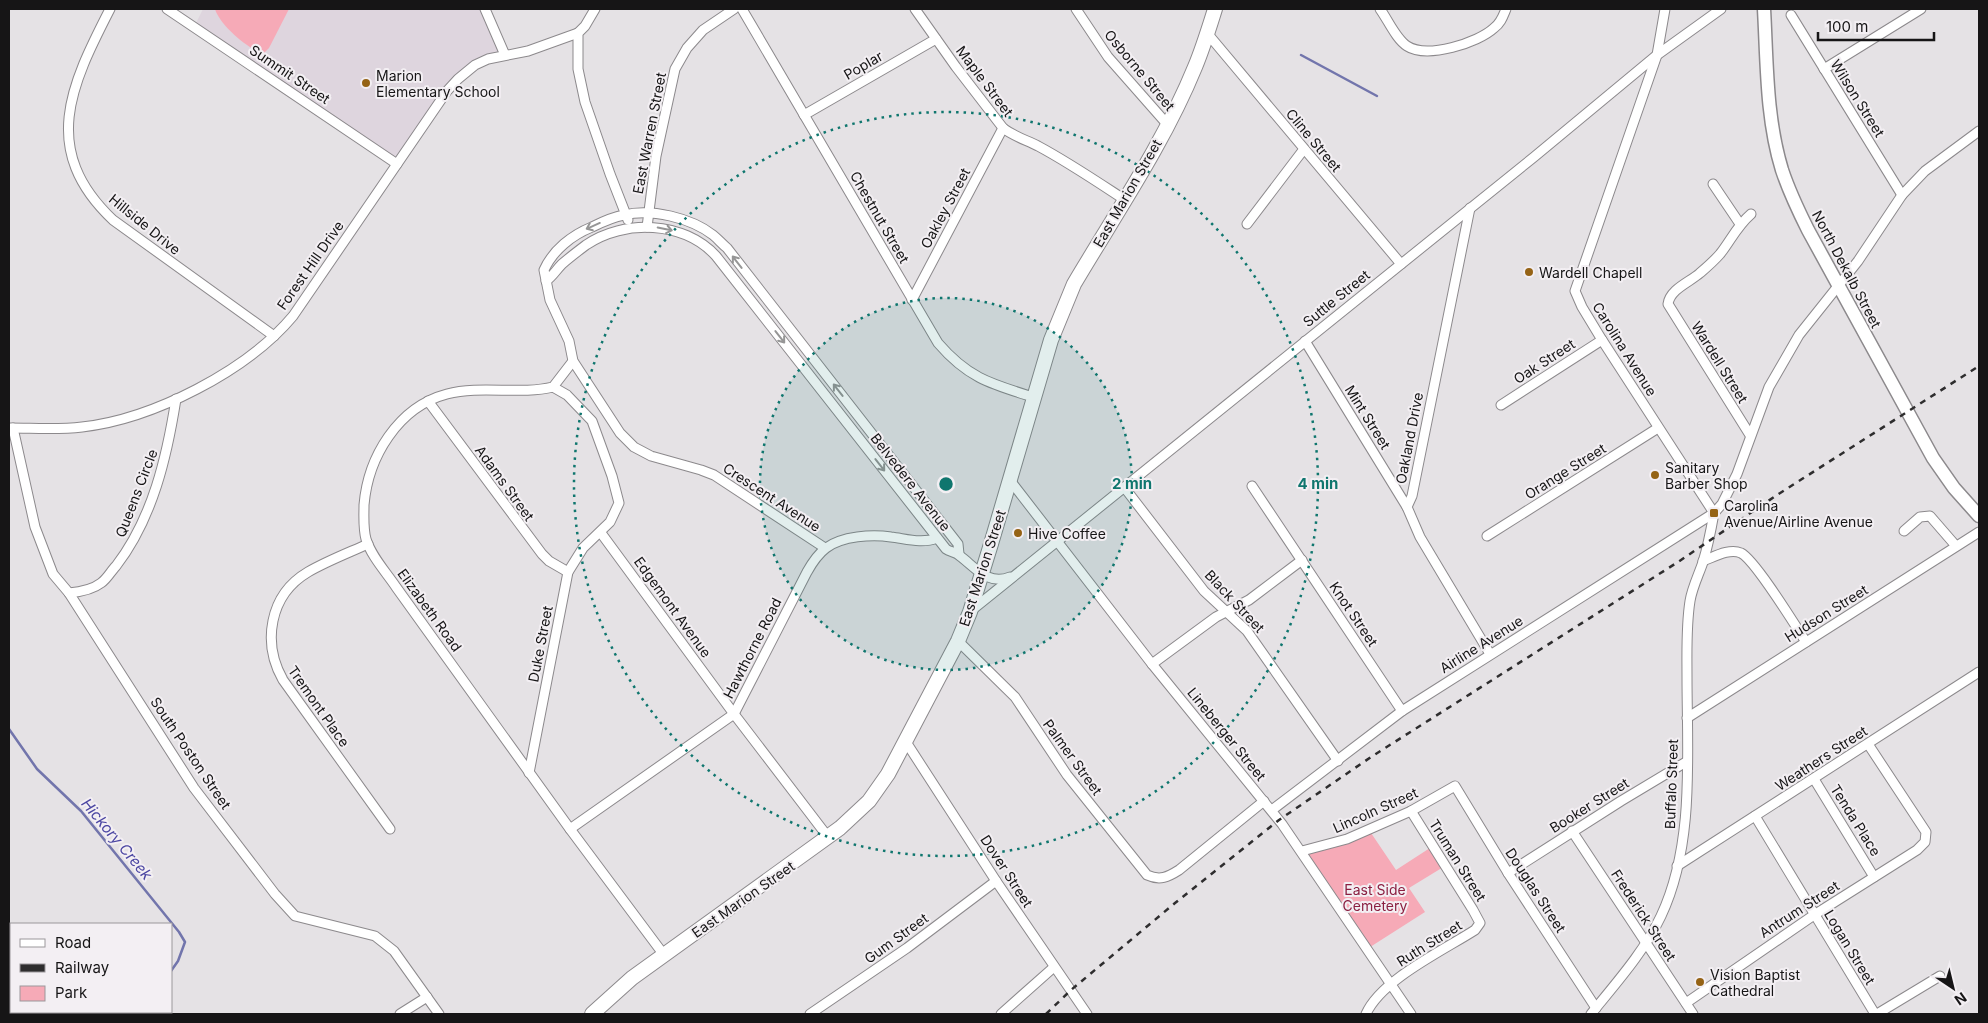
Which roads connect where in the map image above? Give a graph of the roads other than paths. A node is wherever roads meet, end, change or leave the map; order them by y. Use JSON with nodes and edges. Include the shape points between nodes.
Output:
{"nodes":[{"id":1,"x":110,"y":9,"type":"edge"},
{"id":2,"x":167,"y":9,"type":"edge"},
{"id":3,"x":485,"y":9,"type":"edge"},
{"id":4,"x":595,"y":9,"type":"edge"},
{"id":5,"x":734,"y":9,"type":"edge"},
{"id":6,"x":742,"y":9,"type":"edge"},
{"id":7,"x":915,"y":9,"type":"edge"},
{"id":8,"x":1076,"y":9,"type":"edge"},
{"id":9,"x":1215,"y":9,"type":"edge"},
{"id":10,"x":1380,"y":9,"type":"edge"},
{"id":11,"x":1506,"y":9,"type":"edge"},
{"id":12,"x":1665,"y":9,"type":"edge"},
{"id":13,"x":1721,"y":9,"type":"edge"},
{"id":14,"x":1764,"y":9,"type":"edge"},
{"id":15,"x":1921,"y":9,"type":"edge"},
{"id":16,"x":1791,"y":15,"type":"dead end"},
{"id":17,"x":578,"y":33,"type":"junction"},
{"id":18,"x":1207,"y":33,"type":"junction"},
{"id":19,"x":936,"y":39,"type":"junction"},
{"id":20,"x":505,"y":55,"type":"junction"},
{"id":21,"x":1657,"y":55,"type":"junction"},
{"id":22,"x":1824,"y":70,"type":"junction"},
{"id":23,"x":804,"y":114,"type":"junction"},
{"id":24,"x":1167,"y":124,"type":"junction"},
{"id":25,"x":1003,"y":128,"type":"junction"},
{"id":26,"x":1979,"y":132,"type":"edge"},
{"id":27,"x":1304,"y":149,"type":"junction"},
{"id":28,"x":397,"y":164,"type":"junction"},
{"id":29,"x":1713,"y":184,"type":"dead end"},
{"id":30,"x":1902,"y":195,"type":"junction"},
{"id":31,"x":1125,"y":200,"type":"junction"},
{"id":32,"x":1470,"y":208,"type":"junction"},
{"id":33,"x":649,"y":213,"type":"junction"},
{"id":34,"x":626,"y":214,"type":"junction"},
{"id":35,"x":1751,"y":214,"type":"dead end"},
{"id":36,"x":1247,"y":224,"type":"dead end"},
{"id":37,"x":1740,"y":224,"type":"junction"},
{"id":38,"x":647,"y":227,"type":"junction"},
{"id":39,"x":631,"y":228,"type":"junction"},
{"id":40,"x":1401,"y":264,"type":"junction"},
{"id":41,"x":546,"y":281,"type":"junction"},
{"id":42,"x":1838,"y":286,"type":"junction"},
{"id":43,"x":761,"y":292,"type":"junction"},
{"id":44,"x":751,"y":300,"type":"junction"},
{"id":45,"x":912,"y":300,"type":"junction"},
{"id":46,"x":274,"y":336,"type":"junction"},
{"id":47,"x":1602,"y":340,"type":"junction"},
{"id":48,"x":1305,"y":341,"type":"junction"},
{"id":49,"x":573,"y":361,"type":"junction"},
{"id":50,"x":553,"y":387,"type":"junction"},
{"id":51,"x":1033,"y":397,"type":"junction"},
{"id":52,"x":176,"y":398,"type":"junction"},
{"id":53,"x":428,"y":401,"type":"junction"},
{"id":54,"x":1501,"y":405,"type":"dead end"},
{"id":55,"x":857,"y":414,"type":"junction"},
{"id":56,"x":846,"y":421,"type":"junction"},
{"id":57,"x":11,"y":428,"type":"edge"},
{"id":58,"x":1658,"y":428,"type":"junction"},
{"id":59,"x":1750,"y":435,"type":"junction"},
{"id":60,"x":1009,"y":479,"type":"junction"},
{"id":61,"x":1124,"y":486,"type":"junction"},
{"id":62,"x":1252,"y":486,"type":"dead end"},
{"id":63,"x":1407,"y":507,"type":"junction"},
{"id":64,"x":1714,"y":514,"type":"junction"},
{"id":65,"x":1979,"y":516,"type":"edge"},
{"id":66,"x":1904,"y":531,"type":"dead end"},
{"id":67,"x":1979,"y":532,"type":"edge"},
{"id":68,"x":600,"y":533,"type":"junction"},
{"id":69,"x":1487,"y":536,"type":"dead end"},
{"id":70,"x":938,"y":538,"type":"junction"},
{"id":71,"x":1056,"y":541,"type":"junction"},
{"id":72,"x":368,"y":544,"type":"junction"},
{"id":73,"x":1956,"y":546,"type":"junction"},
{"id":74,"x":825,"y":548,"type":"junction"},
{"id":75,"x":959,"y":554,"type":"junction"},
{"id":76,"x":1302,"y":560,"type":"junction"},
{"id":77,"x":1704,"y":561,"type":"junction"},
{"id":78,"x":568,"y":572,"type":"junction"},
{"id":79,"x":982,"y":574,"type":"junction"},
{"id":80,"x":1015,"y":575,"type":"junction"},
{"id":81,"x":69,"y":592,"type":"junction"},
{"id":82,"x":1226,"y":611,"type":"junction"},
{"id":83,"x":970,"y":612,"type":"junction"},
{"id":84,"x":958,"y":640,"type":"junction"},
{"id":85,"x":1806,"y":642,"type":"junction"},
{"id":86,"x":1490,"y":654,"type":"junction"},
{"id":87,"x":1152,"y":664,"type":"junction"},
{"id":88,"x":1979,"y":672,"type":"edge"},
{"id":89,"x":1402,"y":710,"type":"junction"},
{"id":90,"x":734,"y":714,"type":"junction"},
{"id":91,"x":1687,"y":718,"type":"junction"},
{"id":92,"x":906,"y":742,"type":"junction"},
{"id":93,"x":1868,"y":744,"type":"junction"},
{"id":94,"x":1338,"y":761,"type":"junction"},
{"id":95,"x":1686,"y":762,"type":"junction"},
{"id":96,"x":530,"y":773,"type":"junction"},
{"id":97,"x":1814,"y":778,"type":"junction"},
{"id":98,"x":1455,"y":786,"type":"joint"},
{"id":99,"x":1264,"y":801,"type":"junction"},
{"id":100,"x":1272,"y":810,"type":"junction"},
{"id":101,"x":1411,"y":811,"type":"junction"},
{"id":102,"x":1754,"y":816,"type":"junction"},
{"id":103,"x":570,"y":829,"type":"junction"},
{"id":104,"x":390,"y":830,"type":"dead end"},
{"id":105,"x":1572,"y":832,"type":"junction"},
{"id":106,"x":828,"y":837,"type":"junction"},
{"id":107,"x":1302,"y":851,"type":"junction"},
{"id":108,"x":1677,"y":866,"type":"junction"},
{"id":109,"x":1508,"y":873,"type":"junction"},
{"id":110,"x":1874,"y":877,"type":"junction"},
{"id":111,"x":996,"y":881,"type":"junction"},
{"id":112,"x":1814,"y":914,"type":"junction"},
{"id":113,"x":1480,"y":923,"type":"joint"},
{"id":114,"x":1646,"y":944,"type":"junction"},
{"id":115,"x":664,"y":955,"type":"junction"},
{"id":116,"x":1054,"y":967,"type":"junction"},
{"id":117,"x":1940,"y":976,"type":"dead end"},
{"id":118,"x":1390,"y":983,"type":"junction"},
{"id":119,"x":427,"y":997,"type":"junction"},
{"id":120,"x":1686,"y":1003,"type":"junction"},
{"id":121,"x":1594,"y":1011,"type":"edge"},
{"id":122,"x":400,"y":1014,"type":"edge"},
{"id":123,"x":440,"y":1014,"type":"edge"},
{"id":124,"x":592,"y":1014,"type":"edge"},
{"id":125,"x":810,"y":1014,"type":"edge"},
{"id":126,"x":1001,"y":1014,"type":"edge"},
{"id":127,"x":1087,"y":1014,"type":"edge"},
{"id":128,"x":1366,"y":1014,"type":"edge"},
{"id":129,"x":1411,"y":1014,"type":"edge"},
{"id":130,"x":1693,"y":1014,"type":"edge"},
{"id":131,"x":1876,"y":1014,"type":"edge"}],
"edges":[{"from":1,"to":46,"type":"street","name":"Hillside Drive","via":[[82,64],[69,106],[72,154],[84,185],[103,211],[118,224]]},
{"from":2,"to":28,"type":"street","name":"Summit Street"},
{"from":3,"to":20,"type":"street"},
{"from":4,"to":17,"type":"street"},
{"from":5,"to":33,"type":"street","name":"East Warren Street","via":[[703,30],[675,69],[656,156]]},
{"from":6,"to":23,"type":"street","name":"Chestnut Street"},
{"from":7,"to":19,"type":"street","name":"Maple Street"},
{"from":8,"to":24,"type":"street","name":"Osborne Street","via":[[1108,57]]},
{"from":9,"to":18,"type":"main road","name":"East Marion Street"},
{"from":10,"to":11,"type":"street","via":[[1404,44],[1414,50],[1427,51],[1448,49],[1476,40],[1502,20]]},
{"from":12,"to":21,"type":"street","name":"Carolina Avenue"},
{"from":13,"to":21,"type":"street","name":"Suttle Street"},
{"from":14,"to":42,"type":"main road","name":"North Dekalb Street","via":[[1770,113],[1782,169],[1794,201]]},
{"from":15,"to":22,"type":"street"},
{"from":16,"to":22,"type":"street","name":"Wilson Street"},
{"from":17,"to":20,"type":"street","name":"Forest Hill Drive","via":[[528,51]]},
{"from":17,"to":34,"type":"street","via":[[578,69],[584,95]]},
{"from":18,"to":24,"type":"main road","name":"East Marion Street","via":[[1196,66]]},
{"from":18,"to":27,"type":"street","name":"Cline Street"},
{"from":19,"to":23,"type":"street","name":"Poplar"},
{"from":19,"to":25,"type":"street","name":"Maple Street"},
{"from":20,"to":28,"type":"street","name":"Forest Hill Drive","via":[[475,65],[458,79]]},
{"from":21,"to":32,"type":"street","name":"Suttle Street"},
{"from":21,"to":47,"type":"street","name":"Carolina Avenue","via":[[1575,291]]},
{"from":22,"to":30,"type":"street","name":"Wilson Street"},
{"from":23,"to":45,"type":"street","name":"Chestnut Street"},
{"from":24,"to":31,"type":"main road","name":"East Marion Street"},
{"from":25,"to":31,"type":"street","name":"Maple Street","via":[[1069,164]]},
{"from":25,"to":45,"type":"street","name":"Oakley Street"},
{"from":26,"to":30,"type":"street","via":[[1925,171]]},
{"from":27,"to":36,"type":"street"},
{"from":27,"to":40,"type":"street","name":"Cline Street"},
{"from":28,"to":46,"type":"street","name":"Forest Hill Drive","via":[[293,316]]},
{"from":29,"to":37,"type":"street"},
{"from":30,"to":42,"type":"street"},
{"from":31,"to":51,"type":"main road","name":"East Marion Street","via":[[1068,296]]},
{"from":32,"to":40,"type":"street","name":"Suttle Street"},
{"from":32,"to":63,"type":"street","name":"Oakland Drive","via":[[1412,496]]},
{"from":33,"to":34,"type":"street","name":"Belvedere Avenue"},
{"from":33,"to":38,"type":"street","name":"East Warren Street"},
{"from":43,"to":33,"type":"street","name":"Belvedere Avenue","one_way":true,"via":[[713,235],[690,223]]},
{"from":34,"to":39,"type":"street"},
{"from":34,"to":41,"type":"street","name":"Belvedere Avenue","one_way":true,"via":[[586,229],[565,243],[544,270]]},
{"from":35,"to":37,"type":"street"},
{"from":37,"to":59,"type":"street","name":"Wardell Street","via":[[1719,255],[1695,278],[1673,292],[1668,304]]},
{"from":38,"to":39,"type":"street","name":"Belvedere Avenue"},
{"from":38,"to":44,"type":"street","name":"Belvedere Avenue","one_way":true,"via":[[684,235],[710,249]]},
{"from":39,"to":41,"type":"street","name":"Belvedere Avenue","via":[[587,245]]},
{"from":40,"to":48,"type":"street","name":"Suttle Street"},
{"from":41,"to":49,"type":"street","name":"Belvedere Avenue","via":[[550,300],[569,341]]},
{"from":42,"to":59,"type":"street","via":[[1788,353],[1769,387]]},
{"from":42,"to":65,"type":"main road","name":"North Dekalb Street","via":[[1933,458]]},
{"from":43,"to":44,"type":"street"},
{"from":55,"to":43,"type":"street","name":"Belvedere Avenue","one_way":true},
{"from":44,"to":56,"type":"street","name":"Belvedere Avenue","one_way":true},
{"from":45,"to":51,"type":"street","name":"Chestnut Street","via":[[938,344],[961,367],[978,377]]},
{"from":46,"to":52,"type":"street","name":"Forest Hill Drive","via":[[244,360]]},
{"from":47,"to":54,"type":"street","name":"Oak Street"},
{"from":47,"to":58,"type":"street","name":"Carolina Avenue"},
{"from":48,"to":61,"type":"street","name":"Suttle Street"},
{"from":48,"to":63,"type":"street","name":"Mint Street"},
{"from":49,"to":50,"type":"street"},
{"from":49,"to":74,"type":"street","name":"Crescent Avenue","via":[[620,433],[634,447],[651,456],[714,475]]},
{"from":50,"to":53,"type":"street","name":"Elizabeth Road","via":[[463,391]]},
{"from":50,"to":68,"type":"street","via":[[567,395],[592,422],[612,476],[618,503],[614,516]]},
{"from":51,"to":60,"type":"main road","name":"East Marion Street"},
{"from":52,"to":57,"type":"street","name":"Forest Hill Drive","via":[[127,417],[83,427]]},
{"from":52,"to":81,"type":"street","name":"Queens Circle","via":[[164,465],[130,546],[102,583]]},
{"from":53,"to":72,"type":"street","name":"Elizabeth Road","via":[[398,425],[376,456],[365,497],[364,526]]},
{"from":53,"to":78,"type":"street","name":"Adams Street","via":[[542,554]]},
{"from":55,"to":56,"type":"street"},
{"from":55,"to":75,"type":"street","name":"Belvedere Avenue","via":[[958,544]]},
{"from":56,"to":70,"type":"street","name":"Belvedere Avenue","one_way":true},
{"from":57,"to":81,"type":"street","name":"South Poston Street","via":[[38,536],[53,574]]},
{"from":58,"to":64,"type":"street","name":"Carolina Avenue"},
{"from":58,"to":69,"type":"street","name":"Orange Street"},
{"from":59,"to":64,"type":"street","via":[[1736,474]]},
{"from":60,"to":71,"type":"street","name":"Lineberger Street"},
{"from":60,"to":79,"type":"main road","name":"East Marion Street"},
{"from":61,"to":71,"type":"street","name":"Suttle Street"},
{"from":61,"to":82,"type":"street","name":"Black Street","via":[[1204,591]]},
{"from":62,"to":76,"type":"street","name":"Knot Street"},
{"from":63,"to":86,"type":"street","via":[[1420,537]]},
{"from":64,"to":77,"type":"street"},
{"from":64,"to":86,"type":"street","name":"Airline Avenue"},
{"from":66,"to":73,"type":"street","via":[[1920,517],[1930,516]]},
{"from":67,"to":73,"type":"street","name":"Hudson Street"},
{"from":68,"to":78,"type":"street","name":"Duke Street","via":[[578,554]]},
{"from":68,"to":90,"type":"street","name":"Edgemont Avenue"},
{"from":70,"to":74,"type":"street","via":[[924,541],[889,536],[866,537]]},
{"from":70,"to":75,"type":"street","name":"Belvedere Avenue","via":[[947,550]]},
{"from":71,"to":80,"type":"street","name":"Suttle Street"},
{"from":71,"to":87,"type":"street","name":"Lineberger Street"},
{"from":72,"to":96,"type":"street","name":"Elizabeth Road"},
{"from":72,"to":104,"type":"street","name":"Tremont Place","via":[[308,572],[291,586],[274,615],[271,649],[277,671]]},
{"from":73,"to":85,"type":"street","name":"Hudson Street"},
{"from":74,"to":90,"type":"street","name":"Hawthorne Road","via":[[807,572]]},
{"from":75,"to":79,"type":"street","name":"Belvedere Avenue"},
{"from":76,"to":82,"type":"street","via":[[1249,600]]},
{"from":76,"to":89,"type":"street","name":"Knot Street"},
{"from":77,"to":85,"type":"street","via":[[1733,551],[1747,557]]},
{"from":77,"to":91,"type":"street","name":"Buffalo Street","via":[[1690,600]]},
{"from":78,"to":96,"type":"street","name":"Duke Street"},
{"from":79,"to":80,"type":"street","via":[[1000,580]]},
{"from":79,"to":83,"type":"main road","name":"East Marion Street"},
{"from":80,"to":83,"type":"street","name":"Suttle Street"},
{"from":81,"to":119,"type":"street","name":"South Poston Street","via":[[194,788],[275,894],[295,916],[375,936],[394,951]]},
{"from":82,"to":87,"type":"street"},
{"from":82,"to":94,"type":"street","name":"Black Street","via":[[1247,631]]},
{"from":83,"to":84,"type":"main road","name":"East Marion Street"},
{"from":84,"to":92,"type":"main road","name":"East Marion Street"},
{"from":84,"to":99,"type":"street","name":"Palmer Street","via":[[1015,697],[1054,758],[1144,873],[1154,878],[1169,876]]},
{"from":85,"to":91,"type":"street","name":"Hudson Street"},
{"from":86,"to":89,"type":"street","name":"Airline Avenue"},
{"from":87,"to":99,"type":"street","name":"Lineberger Street"},
{"from":88,"to":93,"type":"street","name":"Weathers Street"},
{"from":89,"to":94,"type":"street","name":"Airline Avenue"},
{"from":90,"to":103,"type":"street","name":"Hawthorne Road"},
{"from":90,"to":106,"type":"street","name":"Edgemont Avenue"},
{"from":91,"to":95,"type":"street","name":"Buffalo Street"},
{"from":92,"to":106,"type":"main road","name":"East Marion Street","via":[[869,801]]},
{"from":92,"to":111,"type":"street","name":"Dover Street"},
{"from":93,"to":97,"type":"street","name":"Weathers Street"},
{"from":93,"to":110,"type":"street","name":"Antrum Street","via":[[1926,832],[1927,839],[1917,850]]},
{"from":94,"to":100,"type":"street","name":"Airline Avenue"},
{"from":95,"to":105,"type":"street","name":"Booker Street"},
{"from":95,"to":108,"type":"street","name":"Buffalo Street","via":[[1685,822]]},
{"from":96,"to":103,"type":"street","name":"Elizabeth Road"},
{"from":97,"to":102,"type":"street","name":"Weathers Street"},
{"from":97,"to":110,"type":"street","name":"Tenda Place"},
{"from":98,"to":101,"type":"street","name":"Lincoln Street"},
{"from":98,"to":109,"type":"street","name":"Douglas Street"},
{"from":99,"to":100,"type":"street","name":"Lineberger Street"},
{"from":100,"to":107,"type":"street","name":"Lineberger Street"},
{"from":101,"to":107,"type":"street","name":"Lincoln Street","via":[[1347,839]]},
{"from":101,"to":113,"type":"street","name":"Truman Street"},
{"from":102,"to":108,"type":"street","name":"Weathers Street"},
{"from":102,"to":112,"type":"street","name":"Logan Street"},
{"from":103,"to":115,"type":"street","name":"Elizabeth Road"},
{"from":105,"to":109,"type":"street","name":"Booker Street"},
{"from":105,"to":114,"type":"street","name":"Frederick Street"},
{"from":106,"to":115,"type":"main road","name":"East Marion Street"},
{"from":107,"to":118,"type":"street","name":"Lineberger Street"},
{"from":108,"to":114,"type":"street","name":"Buffalo Street","via":[[1662,914]]},
{"from":109,"to":121,"type":"street","name":"Douglas Street"},
{"from":110,"to":112,"type":"street","name":"Antrum Street"},
{"from":111,"to":116,"type":"street","name":"Dover Street"},
{"from":111,"to":125,"type":"street","name":"Gum Street","via":[[907,948]]},
{"from":112,"to":120,"type":"street","name":"Antrum Street"},
{"from":112,"to":131,"type":"street","name":"Logan Street"},
{"from":113,"to":118,"type":"street","name":"Ruth Street","via":[[1475,930]]},
{"from":114,"to":120,"type":"street","name":"Frederick Street"},
{"from":114,"to":121,"type":"street","name":"Buffalo Street"},
{"from":115,"to":124,"type":"main road","name":"East Marion Street"},
{"from":116,"to":126,"type":"street"},
{"from":116,"to":127,"type":"street","name":"Dover Street"},
{"from":117,"to":131,"type":"street"},
{"from":118,"to":128,"type":"street","name":"Ruth Street","via":[[1374,999]]},
{"from":118,"to":129,"type":"street","name":"Lineberger Street"},
{"from":119,"to":122,"type":"street"},
{"from":119,"to":123,"type":"street","name":"South Poston Street"},
{"from":120,"to":130,"type":"street","name":"Frederick Street"}]}
